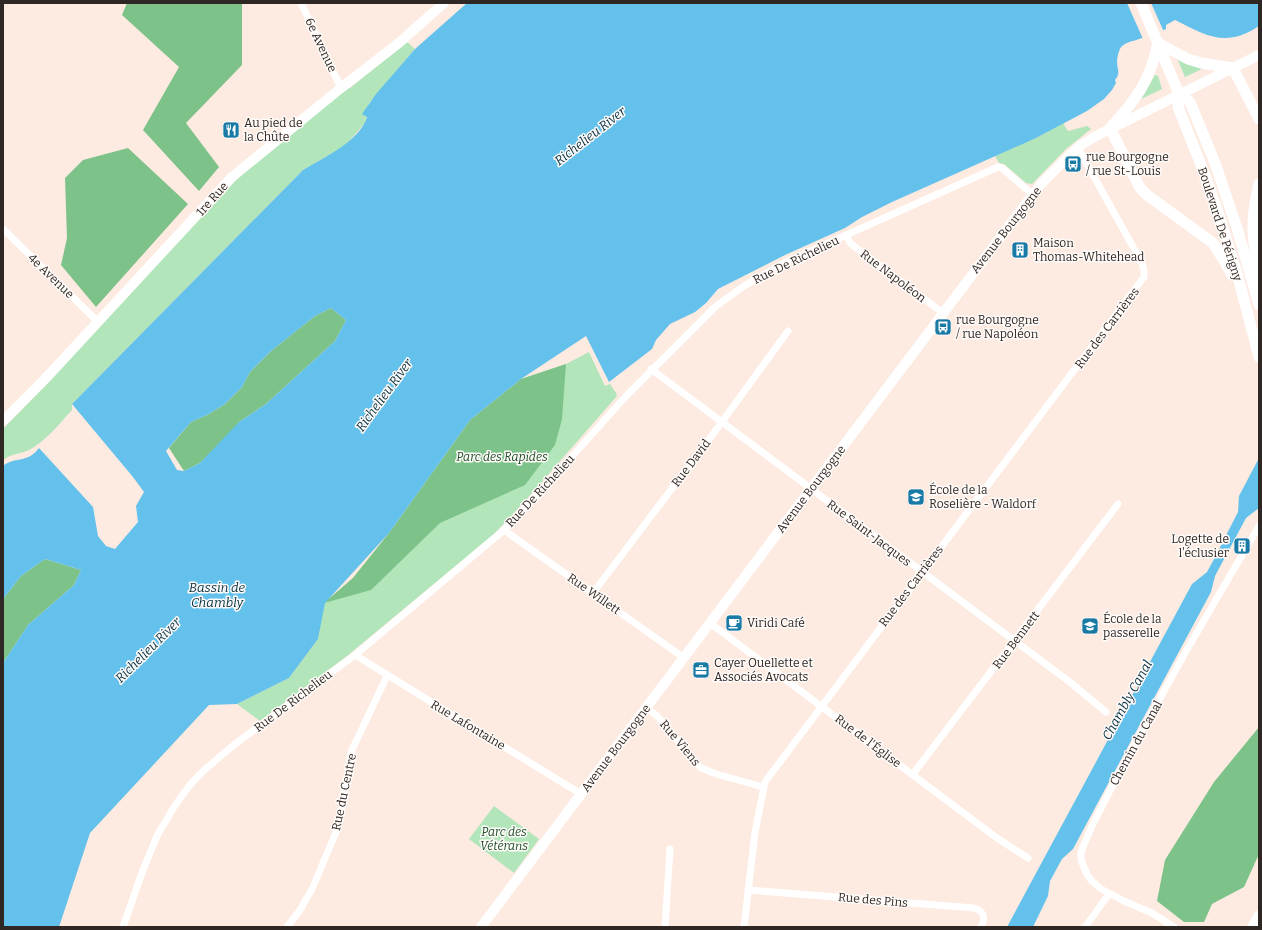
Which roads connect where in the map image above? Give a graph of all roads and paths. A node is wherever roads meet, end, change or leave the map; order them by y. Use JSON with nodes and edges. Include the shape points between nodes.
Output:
{"nodes":[{"id":1,"x":301,"y":3,"type":"edge"},
{"id":2,"x":444,"y":3,"type":"edge"},
{"id":3,"x":1141,"y":3,"type":"edge"},
{"id":4,"x":1158,"y":43,"type":"junction"},
{"id":5,"x":1259,"y":55,"type":"edge"},
{"id":6,"x":1233,"y":68,"type":"junction"},
{"id":7,"x":341,"y":88,"type":"junction"},
{"id":8,"x":1179,"y":94,"type":"junction"},
{"id":9,"x":1259,"y":119,"type":"edge"},
{"id":10,"x":1110,"y":128,"type":"junction"},
{"id":11,"x":1078,"y":148,"type":"junction"},
{"id":12,"x":1259,"y":184,"type":"edge"},
{"id":13,"x":1033,"y":195,"type":"junction"},
{"id":14,"x":3,"y":229,"type":"edge"},
{"id":15,"x":846,"y":236,"type":"junction"},
{"id":16,"x":1259,"y":275,"type":"edge"},
{"id":17,"x":1244,"y":299,"type":"junction"},
{"id":18,"x":1259,"y":305,"type":"edge"},
{"id":19,"x":944,"y":313,"type":"junction"},
{"id":20,"x":98,"y":322,"type":"junction"},
{"id":21,"x":788,"y":331,"type":"dead end"},
{"id":22,"x":1259,"y":357,"type":"edge"},
{"id":23,"x":651,"y":369,"type":"junction"},
{"id":24,"x":3,"y":421,"type":"edge"},
{"id":25,"x":722,"y":422,"type":"junction"},
{"id":26,"x":811,"y":489,"type":"junction"},
{"id":27,"x":1118,"y":504,"type":"dead end"},
{"id":28,"x":1259,"y":526,"type":"edge"},
{"id":29,"x":504,"y":530,"type":"junction"},
{"id":30,"x":922,"y":572,"type":"junction"},
{"id":31,"x":593,"y":593,"type":"junction"},
{"id":32,"x":710,"y":623,"type":"junction"},
{"id":33,"x":1015,"y":641,"type":"junction"},
{"id":34,"x":355,"y":655,"type":"junction"},
{"id":35,"x":684,"y":658,"type":"junction"},
{"id":36,"x":387,"y":676,"type":"junction"},
{"id":37,"x":821,"y":706,"type":"junction"},
{"id":38,"x":646,"y":707,"type":"junction"},
{"id":39,"x":1106,"y":712,"type":"dead end"},
{"id":40,"x":913,"y":774,"type":"junction"},
{"id":41,"x":763,"y":787,"type":"junction"},
{"id":42,"x":581,"y":794,"type":"junction"},
{"id":43,"x":670,"y":849,"type":"dead end"},
{"id":44,"x":1028,"y":858,"type":"dead end"},
{"id":45,"x":748,"y":890,"type":"junction"},
{"id":46,"x":1108,"y":894,"type":"junction"},
{"id":47,"x":1259,"y":916,"type":"edge"},
{"id":48,"x":123,"y":927,"type":"edge"},
{"id":49,"x":287,"y":927,"type":"edge"},
{"id":50,"x":481,"y":927,"type":"edge"},
{"id":51,"x":665,"y":927,"type":"edge"},
{"id":52,"x":744,"y":927,"type":"edge"},
{"id":53,"x":981,"y":927,"type":"edge"},
{"id":54,"x":1085,"y":927,"type":"edge"},
{"id":55,"x":1174,"y":927,"type":"edge"},
{"id":56,"x":1252,"y":927,"type":"edge"}],
"edges":[{"from":1,"to":7,"type":"street","name":"6e Avenue"},
{"from":2,"to":7,"type":"street","name":"1re Rue","via":[[400,42]]},
{"from":3,"to":4,"type":"main road","name":"Boulevard De Périgny"},
{"from":4,"to":6,"type":"main road","via":[[1195,61]]},
{"from":4,"to":8,"type":"main road","name":"Boulevard De Périgny"},
{"from":4,"to":10,"type":"main road","via":[[1152,69],[1142,88]]},
{"from":5,"to":6,"type":"street","name":"Avenue Bourgogne"},
{"from":6,"to":8,"type":"street","name":"Avenue Bourgogne"},
{"from":6,"to":9,"type":"main road"},
{"from":7,"to":20,"type":"street","name":"1re Rue","via":[[232,177]]},
{"from":8,"to":10,"type":"street","name":"Avenue Bourgogne"},
{"from":8,"to":17,"type":"main road","name":"Boulevard De Périgny","via":[[1178,107],[1205,175]]},
{"from":8,"to":18,"type":"main road","name":"Boulevard De Périgny","via":[[1190,102],[1215,163]]},
{"from":10,"to":11,"type":"street","name":"Avenue Bourgogne"},
{"from":10,"to":17,"type":"main road","via":[[1140,188],[1212,243]]},
{"from":11,"to":13,"type":"street","name":"Avenue Bourgogne"},
{"from":11,"to":30,"type":"street","name":"Rue des Carrières","via":[[1145,273],[1139,285]]},
{"from":12,"to":16,"type":"main road","via":[[1252,232]]},
{"from":13,"to":15,"type":"street","name":"Rue De Richelieu","via":[[998,167]]},
{"from":13,"to":19,"type":"street","name":"Avenue Bourgogne"},
{"from":14,"to":20,"type":"street","name":"4e Avenue"},
{"from":15,"to":19,"type":"street","name":"Rue Napoléon","via":[[851,244]]},
{"from":15,"to":23,"type":"street","name":"Rue De Richelieu","via":[[786,262],[735,291]]},
{"from":17,"to":22,"type":"main road","name":"Boulevard De Périgny"},
{"from":19,"to":26,"type":"street","name":"Avenue Bourgogne"},
{"from":20,"to":24,"type":"street","name":"1re Rue"},
{"from":21,"to":25,"type":"street","name":"Rue David"},
{"from":23,"to":25,"type":"street","name":"Rue Saint-Jacques"},
{"from":23,"to":29,"type":"street","name":"Rue De Richelieu"},
{"from":25,"to":26,"type":"street","name":"Rue Saint-Jacques"},
{"from":25,"to":31,"type":"street","name":"Rue David"},
{"from":26,"to":30,"type":"street","name":"Rue Saint-Jacques"},
{"from":26,"to":32,"type":"street","name":"Avenue Bourgogne"},
{"from":27,"to":33,"type":"street","name":"Rue Bennett"},
{"from":28,"to":46,"type":"street","name":"Chemin du Canal","via":[[1185,653],[1083,844],[1083,867],[1091,880]]},
{"from":29,"to":31,"type":"street","name":"Rue Willett"},
{"from":29,"to":34,"type":"street","name":"Rue De Richelieu"},
{"from":30,"to":33,"type":"street","name":"Rue Saint-Jacques"},
{"from":30,"to":37,"type":"street","name":"Rue des Carrières"},
{"from":31,"to":35,"type":"street","name":"Rue Willett"},
{"from":32,"to":35,"type":"street","name":"Avenue Bourgogne"},
{"from":32,"to":37,"type":"street","name":"Rue de l'Église"},
{"from":33,"to":39,"type":"street","name":"Rue Saint-Jacques"},
{"from":33,"to":40,"type":"street","name":"Rue Bennett"},
{"from":34,"to":36,"type":"street","name":"Rue Lafontaine"},
{"from":34,"to":48,"type":"street","name":"Rue De Richelieu","via":[[235,744],[196,778],[156,836]]},
{"from":35,"to":38,"type":"street","name":"Avenue Bourgogne"},
{"from":36,"to":42,"type":"street","name":"Rue Lafontaine"},
{"from":36,"to":49,"type":"street","name":"Rue du Centre","via":[[351,752],[340,818],[334,837],[307,899]]},
{"from":37,"to":40,"type":"street","name":"Rue de l'Église"},
{"from":37,"to":41,"type":"street","name":"Rue des Carrières","via":[[766,779]]},
{"from":38,"to":41,"type":"street","name":"Rue Viens","via":[[657,716],[701,768]]},
{"from":38,"to":42,"type":"street","name":"Avenue Bourgogne"},
{"from":40,"to":44,"type":"street","name":"Rue de l'Église","via":[[1012,849]]},
{"from":41,"to":45,"type":"street","name":"Rue des Carrières"},
{"from":42,"to":50,"type":"street","name":"Avenue Bourgogne"},
{"from":43,"to":51,"type":"street"},
{"from":45,"to":52,"type":"street","name":"Rue des Carrières"},
{"from":45,"to":53,"type":"street","name":"Rue des Pins","via":[[974,908],[983,915]]},
{"from":46,"to":54,"type":"street"},
{"from":46,"to":55,"type":"street","name":"Chemin du Canal","via":[[1152,913]]},
{"from":47,"to":56,"type":"main road"}]}
